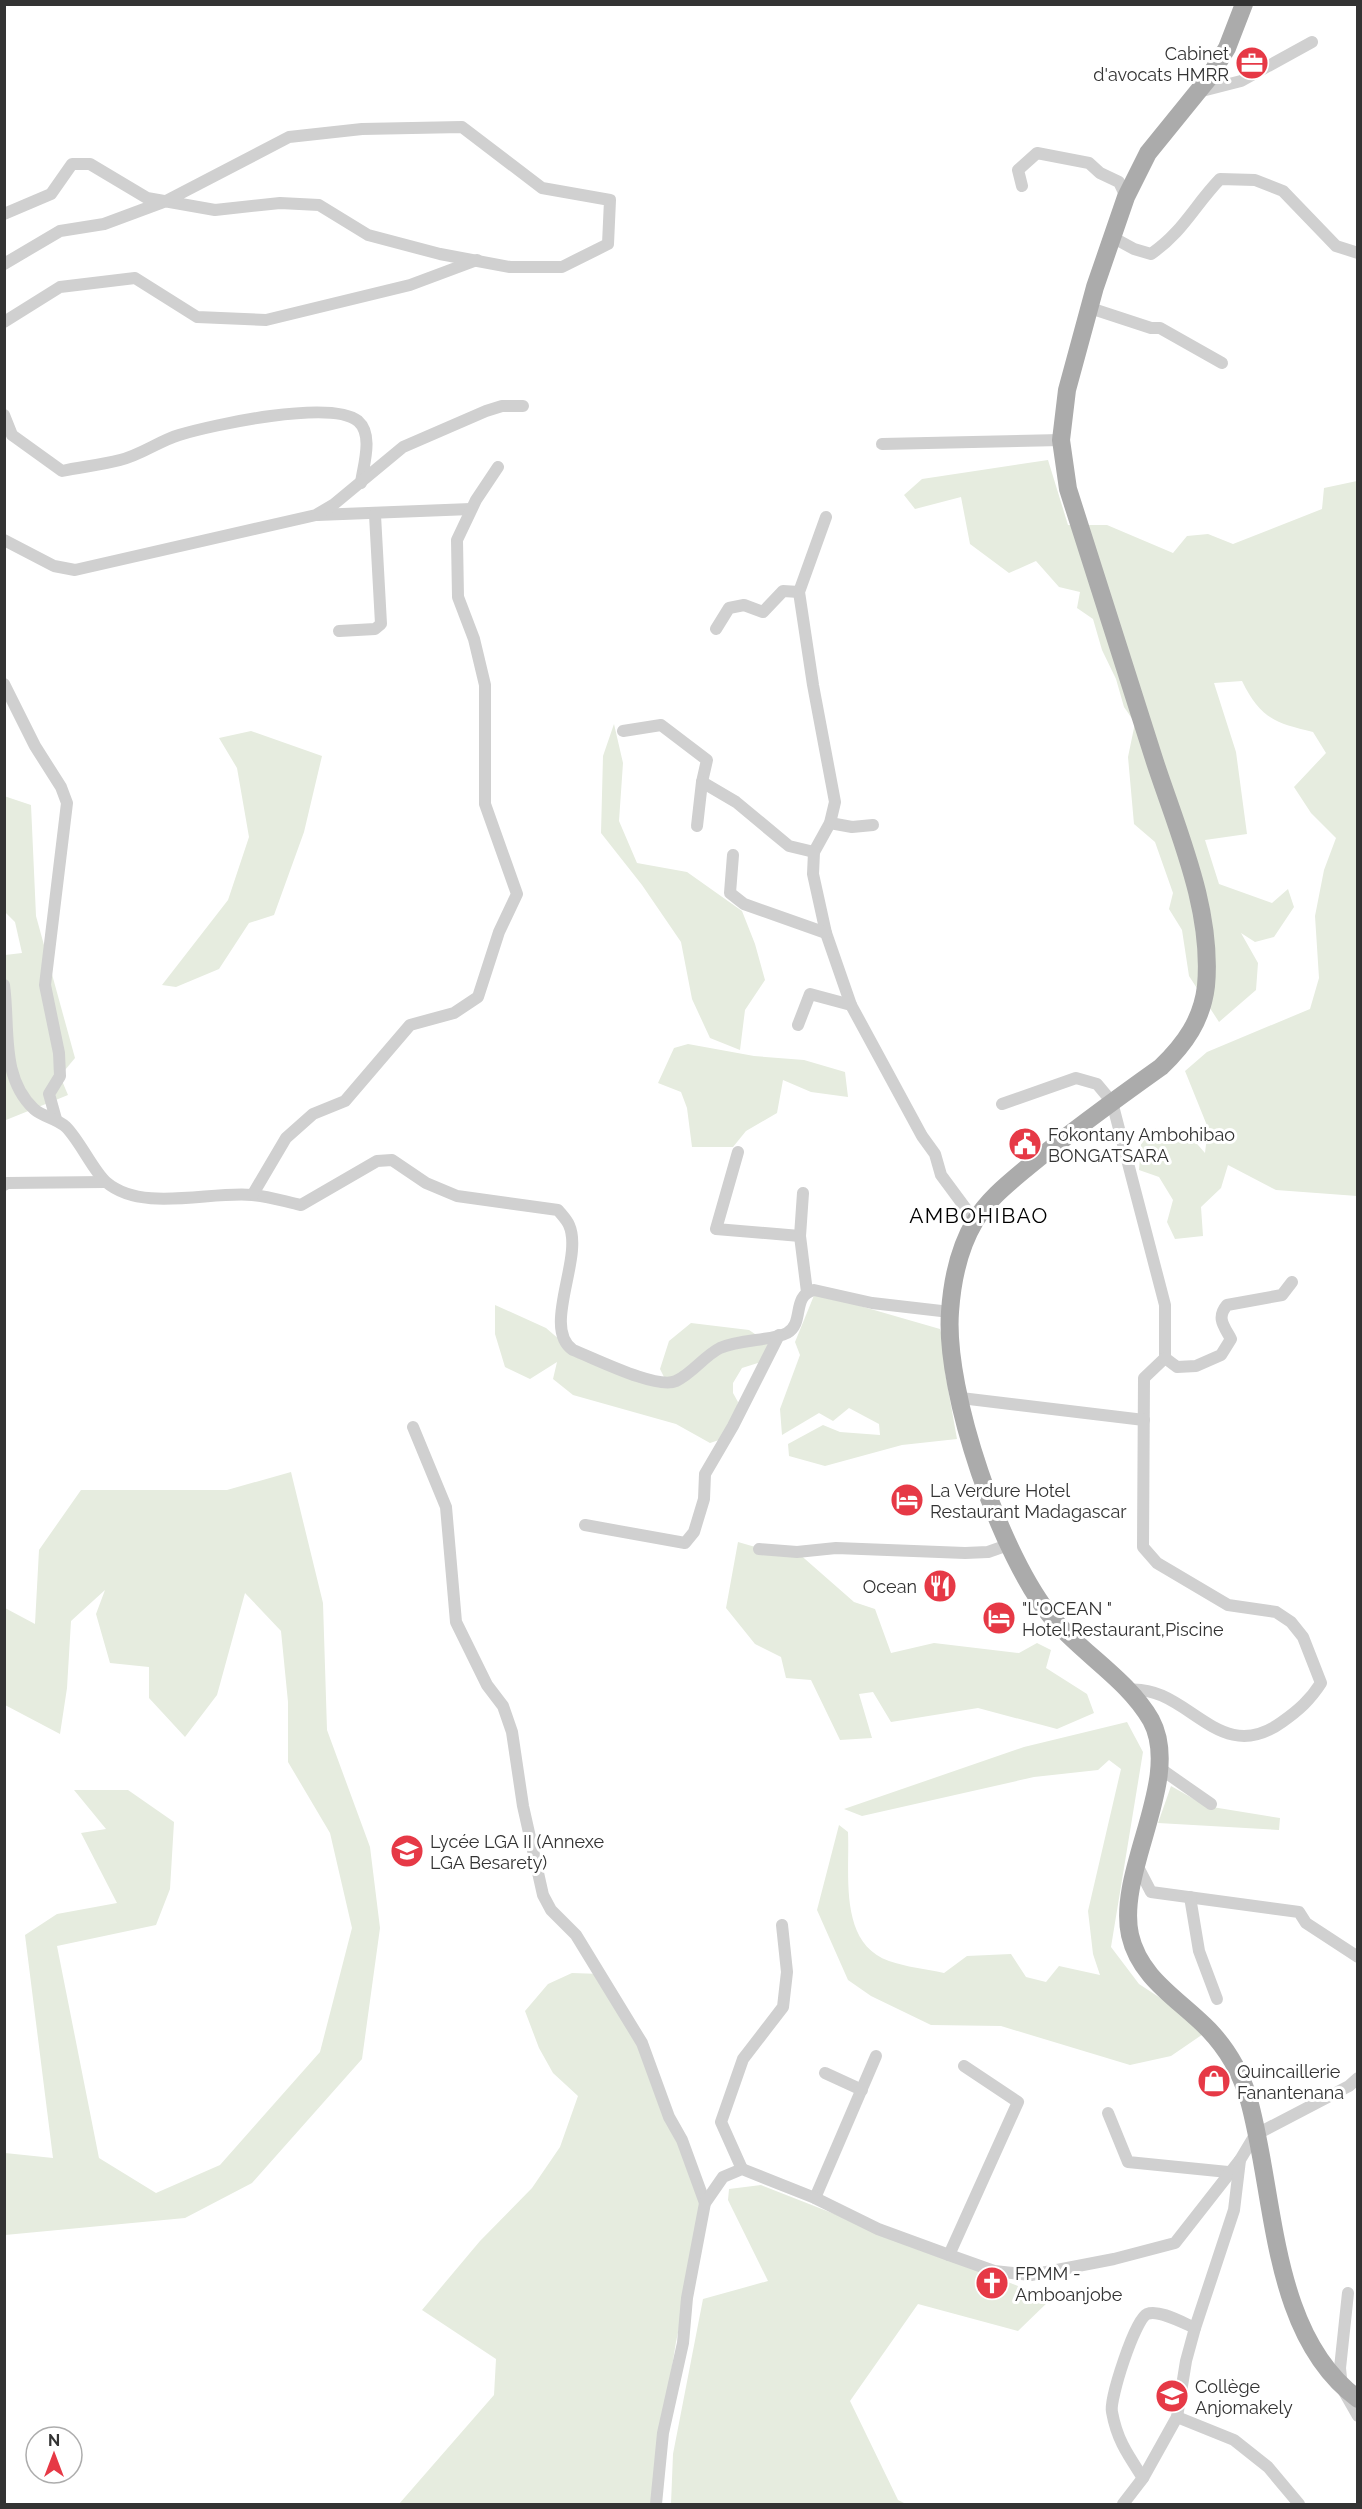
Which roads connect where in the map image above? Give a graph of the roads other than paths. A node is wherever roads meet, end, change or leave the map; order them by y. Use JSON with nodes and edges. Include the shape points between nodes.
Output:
{"nodes":[{"id":1,"x":1244,"y":4,"type":"edge"},
{"id":2,"x":1312,"y":42,"type":"dead end"},
{"id":3,"x":1198,"y":92,"type":"junction"},
{"id":4,"x":1022,"y":186,"type":"dead end"},
{"id":5,"x":1126,"y":197,"type":"junction"},
{"id":6,"x":166,"y":201,"type":"junction"},
{"id":7,"x":4,"y":214,"type":"edge"},
{"id":8,"x":1112,"y":237,"type":"junction"},
{"id":9,"x":1358,"y":253,"type":"edge"},
{"id":10,"x":480,"y":259,"type":"junction"},
{"id":11,"x":4,"y":264,"type":"edge"},
{"id":12,"x":1090,"y":308,"type":"junction"},
{"id":13,"x":4,"y":322,"type":"edge"},
{"id":14,"x":1222,"y":363,"type":"dead end"},
{"id":15,"x":523,"y":406,"type":"dead end"},
{"id":16,"x":4,"y":415,"type":"edge"},
{"id":17,"x":1061,"y":440,"type":"junction"},
{"id":18,"x":882,"y":444,"type":"dead end"},
{"id":19,"x":498,"y":467,"type":"dead end"},
{"id":20,"x":361,"y":483,"type":"junction"},
{"id":21,"x":471,"y":509,"type":"junction"},
{"id":22,"x":316,"y":515,"type":"junction"},
{"id":23,"x":375,"y":515,"type":"junction"},
{"id":24,"x":826,"y":517,"type":"dead end"},
{"id":25,"x":4,"y":540,"type":"edge"},
{"id":26,"x":799,"y":592,"type":"junction"},
{"id":27,"x":716,"y":629,"type":"dead end"},
{"id":28,"x":339,"y":631,"type":"dead end"},
{"id":29,"x":4,"y":684,"type":"edge"},
{"id":30,"x":623,"y":732,"type":"dead end"},
{"id":31,"x":702,"y":782,"type":"junction"},
{"id":32,"x":830,"y":823,"type":"junction"},
{"id":33,"x":873,"y":825,"type":"dead end"},
{"id":34,"x":697,"y":826,"type":"dead end"},
{"id":35,"x":814,"y":852,"type":"junction"},
{"id":36,"x":732,"y":855,"type":"dead end"},
{"id":37,"x":826,"y":933,"type":"junction"},
{"id":38,"x":4,"y":985,"type":"edge"},
{"id":39,"x":851,"y":1005,"type":"junction"},
{"id":40,"x":798,"y":1025,"type":"dead end"},
{"id":41,"x":1112,"y":1102,"type":"junction"},
{"id":42,"x":1002,"y":1104,"type":"dead end"},
{"id":43,"x":56,"y":1119,"type":"junction"},
{"id":44,"x":738,"y":1152,"type":"dead end"},
{"id":45,"x":105,"y":1182,"type":"junction"},
{"id":46,"x":4,"y":1185,"type":"edge"},
{"id":47,"x":803,"y":1193,"type":"dead end"},
{"id":48,"x":252,"y":1194,"type":"junction"},
{"id":49,"x":975,"y":1221,"type":"junction"},
{"id":50,"x":800,"y":1236,"type":"junction"},
{"id":51,"x":1292,"y":1282,"type":"dead end"},
{"id":52,"x":807,"y":1292,"type":"junction"},
{"id":53,"x":950,"y":1312,"type":"junction"},
{"id":54,"x":779,"y":1335,"type":"junction"},
{"id":55,"x":1165,"y":1358,"type":"junction"},
{"id":56,"x":961,"y":1398,"type":"junction"},
{"id":57,"x":1144,"y":1420,"type":"junction"},
{"id":58,"x":413,"y":1428,"type":"dead end"},
{"id":59,"x":585,"y":1525,"type":"dead end"},
{"id":60,"x":1008,"y":1545,"type":"junction"},
{"id":61,"x":759,"y":1549,"type":"dead end"},
{"id":62,"x":1126,"y":1690,"type":"junction"},
{"id":63,"x":1158,"y":1767,"type":"junction"},
{"id":64,"x":1210,"y":1804,"type":"dead end"},
{"id":65,"x":1137,"y":1864,"type":"junction"},
{"id":66,"x":1190,"y":1898,"type":"junction"},
{"id":67,"x":782,"y":1925,"type":"dead end"},
{"id":68,"x":1358,"y":1957,"type":"edge"},
{"id":69,"x":1217,"y":1999,"type":"dead end"},
{"id":70,"x":876,"y":2056,"type":"dead end"},
{"id":71,"x":964,"y":2066,"type":"dead end"},
{"id":72,"x":825,"y":2073,"type":"dead end"},
{"id":73,"x":1358,"y":2078,"type":"edge"},
{"id":74,"x":862,"y":2090,"type":"junction"},
{"id":75,"x":1108,"y":2113,"type":"dead end"},
{"id":76,"x":1255,"y":2135,"type":"junction"},
{"id":77,"x":1240,"y":2160,"type":"junction"},
{"id":78,"x":742,"y":2169,"type":"junction"},
{"id":79,"x":1228,"y":2172,"type":"junction"},
{"id":80,"x":815,"y":2198,"type":"junction"},
{"id":81,"x":705,"y":2203,"type":"junction"},
{"id":82,"x":949,"y":2255,"type":"junction"},
{"id":83,"x":1348,"y":2293,"type":"dead end"},
{"id":84,"x":1195,"y":2328,"type":"junction"},
{"id":85,"x":1342,"y":2388,"type":"junction"},
{"id":86,"x":1358,"y":2399,"type":"edge"},
{"id":87,"x":1358,"y":2416,"type":"edge"},
{"id":88,"x":1177,"y":2417,"type":"junction"},
{"id":89,"x":1143,"y":2478,"type":"junction"},
{"id":90,"x":656,"y":2505,"type":"edge"},
{"id":91,"x":1123,"y":2505,"type":"edge"},
{"id":92,"x":1299,"y":2505,"type":"edge"}],
"edges":[{"from":1,"to":3,"type":"main road","via":[[1227,48]]},
{"from":2,"to":3,"type":"street","via":[[1241,81]]},
{"from":3,"to":5,"type":"main road","via":[[1148,153]]},
{"from":4,"to":5,"type":"street","via":[[1018,170],[1038,153],[1089,163],[1119,182]]},
{"from":5,"to":8,"type":"main road"},
{"from":6,"to":7,"type":"street","via":[[147,198],[90,164],[72,164],[51,194]]},
{"from":6,"to":10,"type":"street","via":[[214,210],[280,203],[320,205],[368,235],[440,254]]},
{"from":6,"to":10,"type":"street","via":[[289,137],[430,127],[462,127],[542,188],[610,200],[608,244],[562,267],[510,267]]},
{"from":6,"to":11,"type":"street","via":[[104,224],[60,231]]},
{"from":8,"to":9,"type":"street","via":[[1151,254],[1173,239],[1220,179],[1255,180],[1283,191],[1336,246]]},
{"from":8,"to":12,"type":"main road"},
{"from":10,"to":13,"type":"street","via":[[410,285],[266,320],[197,317],[135,278],[60,287]]},
{"from":12,"to":14,"type":"street","via":[[1160,328]]},
{"from":12,"to":17,"type":"main road","via":[[1067,390]]},
{"from":15,"to":20,"type":"street","via":[[486,411],[403,447]]},
{"from":16,"to":20,"type":"street","via":[[12,435],[62,471],[122,460],[178,435],[298,412],[342,415],[358,422],[367,441]]},
{"from":17,"to":18,"type":"street"},
{"from":17,"to":41,"type":"main road","via":[[1068,489],[1184,849],[1206,941],[1206,988],[1193,1029],[1161,1067]]},
{"from":19,"to":21,"type":"street"},
{"from":20,"to":22,"type":"street"},
{"from":21,"to":23,"type":"street"},
{"from":21,"to":48,"type":"street","via":[[457,540],[458,597],[485,685],[485,804],[517,894],[499,932],[478,997],[454,1013],[410,1025],[345,1101],[313,1114],[286,1138]]},
{"from":22,"to":23,"type":"street"},
{"from":22,"to":25,"type":"street","via":[[75,570],[54,566]]},
{"from":23,"to":28,"type":"street","via":[[381,624],[375,629]]},
{"from":24,"to":26,"type":"street"},
{"from":26,"to":27,"type":"street","via":[[783,591],[763,612],[744,606],[729,608]]},
{"from":26,"to":32,"type":"street","via":[[835,802]]},
{"from":29,"to":43,"type":"street","via":[[67,803],[45,985],[59,1053],[60,1076],[49,1094]]},
{"from":30,"to":31,"type":"street","via":[[661,725],[707,760]]},
{"from":31,"to":34,"type":"street"},
{"from":31,"to":35,"type":"street","via":[[736,802],[789,846]]},
{"from":32,"to":33,"type":"street"},
{"from":32,"to":35,"type":"street"},
{"from":35,"to":37,"type":"street","via":[[813,874]]},
{"from":36,"to":37,"type":"street","via":[[730,893],[744,904]]},
{"from":37,"to":39,"type":"street"},
{"from":38,"to":43,"type":"street","via":[[5,1045],[15,1086],[35,1110]]},
{"from":39,"to":40,"type":"street","via":[[810,994]]},
{"from":39,"to":49,"type":"street","via":[[934,1154],[941,1175]]},
{"from":41,"to":42,"type":"street","via":[[1097,1084],[1076,1078]]},
{"from":41,"to":49,"type":"main road","via":[[1020,1173]]},
{"from":41,"to":55,"type":"street","via":[[1165,1305]]},
{"from":43,"to":45,"type":"street","via":[[87,1153]]},
{"from":44,"to":50,"type":"street","via":[[716,1229]]},
{"from":45,"to":46,"type":"street","via":[[59,1180]]},
{"from":45,"to":48,"type":"street","via":[[153,1199]]},
{"from":47,"to":50,"type":"street"},
{"from":48,"to":54,"type":"street","via":[[301,1205],[377,1161],[392,1160],[426,1183],[457,1196],[558,1210],[570,1226],[572,1243],[560,1330],[564,1344],[659,1383],[677,1381],[719,1348]]},
{"from":49,"to":53,"type":"main road","via":[[956,1271]]},
{"from":50,"to":52,"type":"street"},
{"from":51,"to":55,"type":"street","via":[[1282,1295],[1227,1305],[1221,1320],[1231,1339],[1221,1355],[1196,1366],[1177,1367]]},
{"from":52,"to":53,"type":"street"},
{"from":52,"to":54,"type":"street","via":[[801,1299],[794,1327]]},
{"from":53,"to":56,"type":"main road","via":[[950,1345]]},
{"from":54,"to":59,"type":"street","via":[[705,1474],[704,1499],[694,1532],[686,1543]]},
{"from":55,"to":57,"type":"street","via":[[1144,1378]]},
{"from":56,"to":57,"type":"street"},
{"from":56,"to":60,"type":"main road","via":[[970,1442]]},
{"from":57,"to":62,"type":"street","via":[[1143,1546],[1157,1563],[1228,1605],[1276,1612],[1291,1622],[1303,1637],[1321,1683],[1308,1703],[1272,1730],[1250,1738],[1212,1728],[1168,1697],[1141,1688]]},
{"from":58,"to":81,"type":"street","via":[[446,1507],[456,1623],[487,1684],[503,1706],[512,1732],[523,1806],[543,1895],[551,1910],[576,1935],[642,2043]]},
{"from":60,"to":61,"type":"street","via":[[988,1552],[965,1553]]},
{"from":60,"to":62,"type":"main road","via":[[1022,1574],[1054,1620]]},
{"from":62,"to":63,"type":"main road","via":[[1151,1721],[1159,1745]]},
{"from":63,"to":64,"type":"street"},
{"from":63,"to":65,"type":"main road"},
{"from":65,"to":66,"type":"street","via":[[1150,1892]]},
{"from":65,"to":76,"type":"main road","via":[[1128,1911],[1136,1952],[1152,1979],[1209,2030],[1234,2062],[1248,2097]]},
{"from":66,"to":68,"type":"street","via":[[1299,1912],[1306,1923]]},
{"from":66,"to":69,"type":"street","via":[[1199,1951]]},
{"from":67,"to":78,"type":"street","via":[[787,1972],[783,2007],[743,2059],[721,2122]]},
{"from":70,"to":74,"type":"street"},
{"from":71,"to":82,"type":"street","via":[[1018,2102]]},
{"from":72,"to":74,"type":"street"},
{"from":73,"to":76,"type":"street"},
{"from":74,"to":80,"type":"street"},
{"from":75,"to":79,"type":"street","via":[[1128,2162]]},
{"from":76,"to":77,"type":"street"},
{"from":76,"to":85,"type":"main road","via":[[1280,2254],[1299,2321],[1313,2350]]},
{"from":77,"to":79,"type":"street"},
{"from":77,"to":84,"type":"street","via":[[1234,2210]]},
{"from":78,"to":80,"type":"street"},
{"from":78,"to":81,"type":"street","via":[[723,2177]]},
{"from":79,"to":82,"type":"street","via":[[1175,2242],[1031,2275],[994,2271]]},
{"from":80,"to":82,"type":"street","via":[[878,2229]]},
{"from":81,"to":90,"type":"street","via":[[687,2298],[683,2343],[663,2433]]},
{"from":83,"to":85,"type":"street","via":[[1340,2368]]},
{"from":84,"to":88,"type":"street"},
{"from":84,"to":89,"type":"street","via":[[1156,2313],[1147,2314],[1139,2320],[1129,2347],[1111,2409],[1118,2440]]},
{"from":85,"to":86,"type":"main road"},
{"from":85,"to":87,"type":"street"},
{"from":88,"to":89,"type":"street"},
{"from":88,"to":92,"type":"street","via":[[1234,2440],[1268,2467]]},
{"from":89,"to":91,"type":"street"}]}
